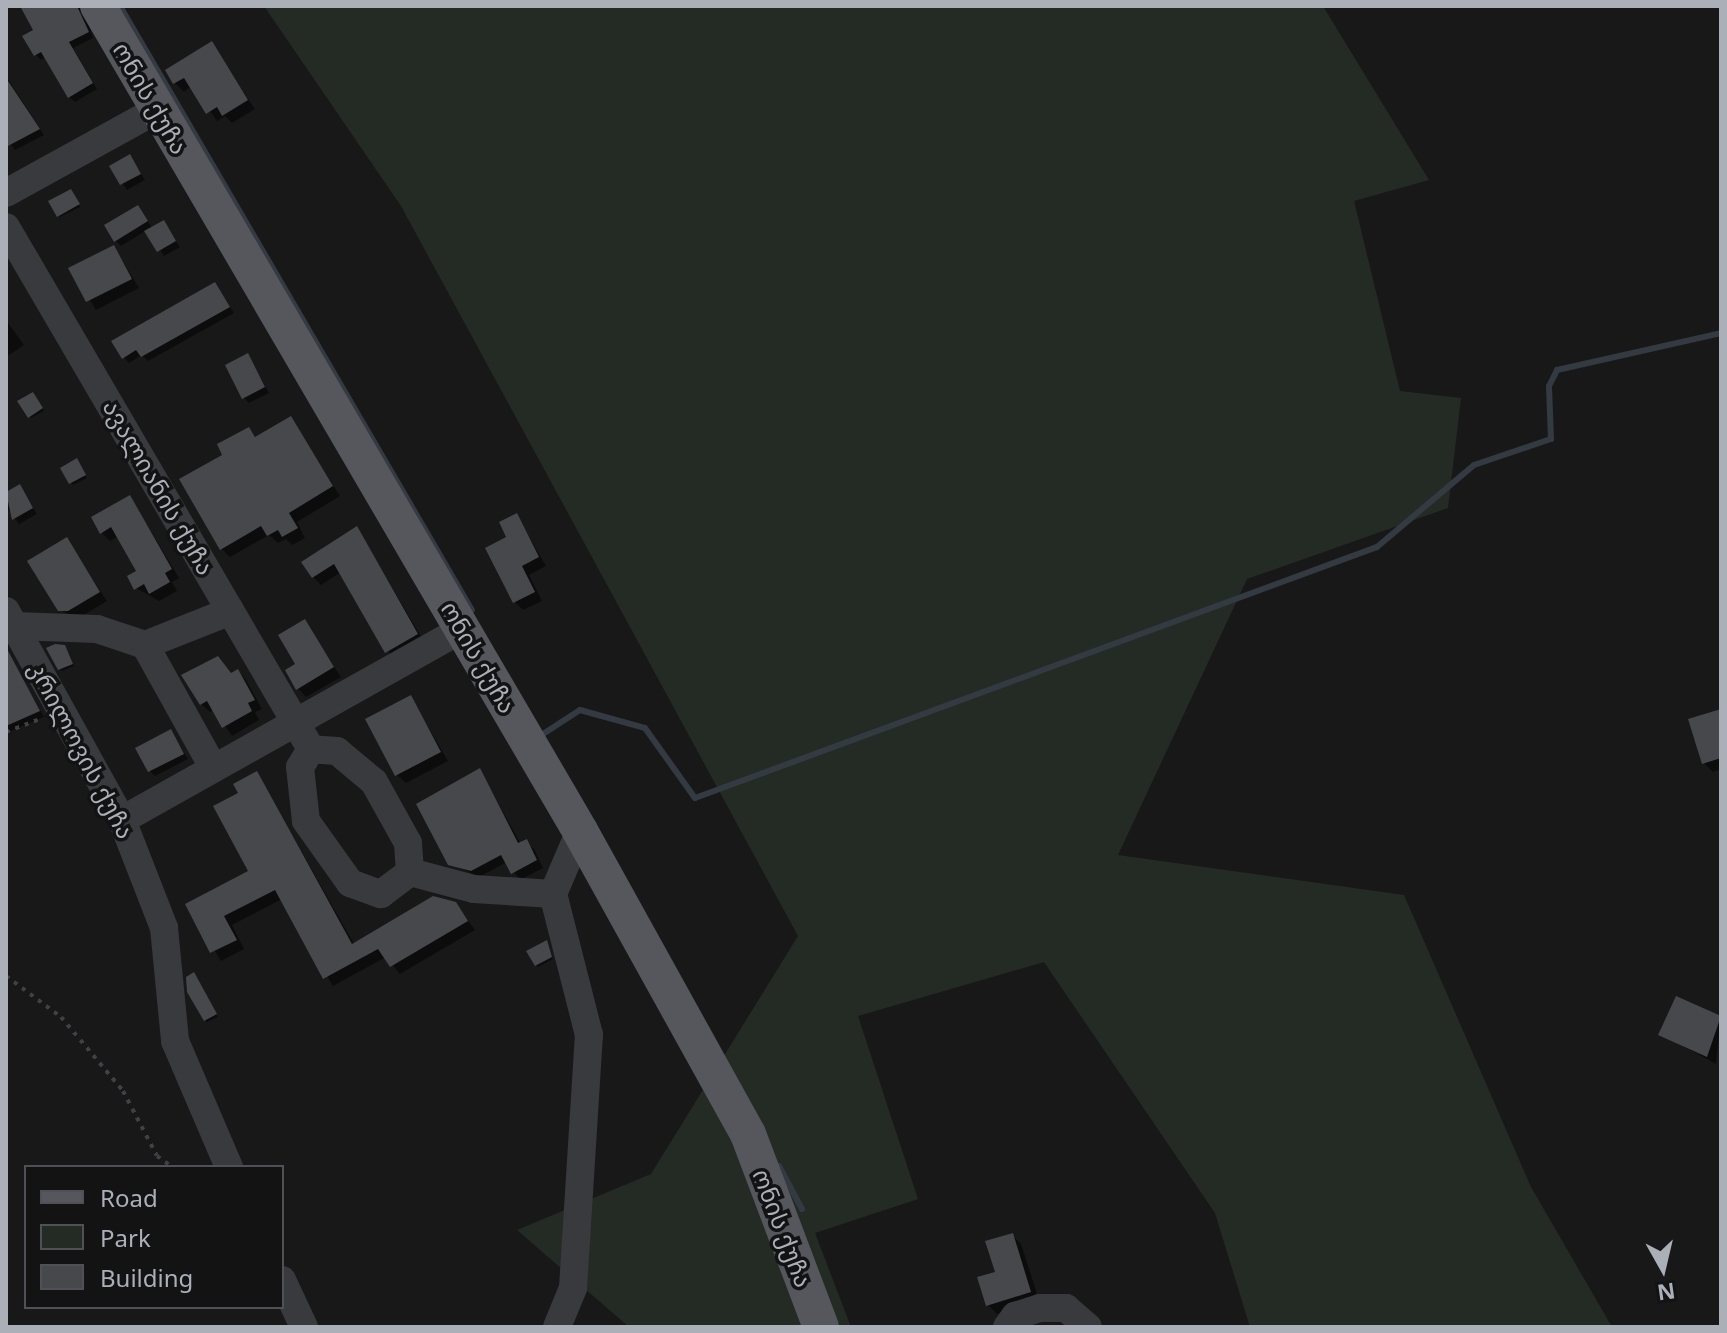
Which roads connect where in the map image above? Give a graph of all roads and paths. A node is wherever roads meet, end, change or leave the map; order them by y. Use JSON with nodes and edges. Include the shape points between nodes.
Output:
{"nodes":[{"id":1,"x":98,"y":6,"type":"edge"},
{"id":2,"x":158,"y":109,"type":"junction"},
{"id":3,"x":6,"y":193,"type":"edge"},
{"id":4,"x":6,"y":227,"type":"edge"},
{"id":5,"x":231,"y":611,"type":"junction"},
{"id":6,"x":10,"y":618,"type":"edge"},
{"id":7,"x":463,"y":629,"type":"junction"},
{"id":8,"x":145,"y":645,"type":"junction"},
{"id":9,"x":61,"y":707,"type":"junction"},
{"id":10,"x":295,"y":720,"type":"junction"},
{"id":11,"x":6,"y":732,"type":"edge"},
{"id":12,"x":311,"y":749,"type":"junction"},
{"id":13,"x":213,"y":767,"type":"junction"},
{"id":14,"x":122,"y":820,"type":"junction"},
{"id":15,"x":580,"y":831,"type":"junction"},
{"id":16,"x":410,"y":872,"type":"junction"},
{"id":17,"x":553,"y":894,"type":"junction"},
{"id":18,"x":6,"y":976,"type":"edge"},
{"id":19,"x":169,"y":1165,"type":"edge"},
{"id":20,"x":228,"y":1165,"type":"edge"},
{"id":21,"x":284,"y":1284,"type":"edge"},
{"id":22,"x":304,"y":1327,"type":"edge"},
{"id":23,"x":557,"y":1327,"type":"edge"},
{"id":24,"x":821,"y":1327,"type":"edge"},
{"id":25,"x":1007,"y":1327,"type":"edge"},
{"id":26,"x":1088,"y":1327,"type":"edge"}],
"edges":[{"from":1,"to":2,"type":"main road","name":"ონის ქუჩა"},
{"from":2,"to":3,"type":"street"},
{"from":2,"to":7,"type":"main road","name":"ონის ქუჩა"},
{"from":4,"to":5,"type":"street","name":"ავალიანის ქუჩა"},
{"from":5,"to":8,"type":"street"},
{"from":5,"to":10,"type":"street","name":"ავალიანის ქუჩა"},
{"from":6,"to":8,"type":"street","via":[[97,629]]},
{"from":6,"to":9,"type":"street","name":"კრილოვის ქუჩა"},
{"from":7,"to":10,"type":"street"},
{"from":7,"to":15,"type":"main road","name":"ონის ქუჩა"},
{"from":8,"to":13,"type":"street"},
{"from":9,"to":11,"type":"path","via":[[28,727]]},
{"from":9,"to":14,"type":"street","name":"კრილოვის ქუჩა"},
{"from":10,"to":12,"type":"street","name":"ავალიანის ქუჩა"},
{"from":10,"to":13,"type":"street"},
{"from":12,"to":16,"type":"street","via":[[337,751],[374,782],[408,843]]},
{"from":12,"to":16,"type":"street","via":[[300,767],[306,821],[350,883],[381,894]]},
{"from":13,"to":14,"type":"street"},
{"from":14,"to":20,"type":"street","name":"კრილოვის ქუჩა","via":[[164,928],[175,1041]]},
{"from":15,"to":17,"type":"street"},
{"from":15,"to":24,"type":"main road","name":"ონის ქუჩა","via":[[748,1134]]},
{"from":16,"to":17,"type":"street","via":[[474,889]]},
{"from":17,"to":23,"type":"street","via":[[589,1035],[573,1288]]},
{"from":18,"to":19,"type":"path","via":[[61,1017],[123,1091],[157,1156]]},
{"from":21,"to":22,"type":"street"},
{"from":25,"to":26,"type":"street","via":[[1015,1316],[1040,1308],[1066,1308]]}]}
